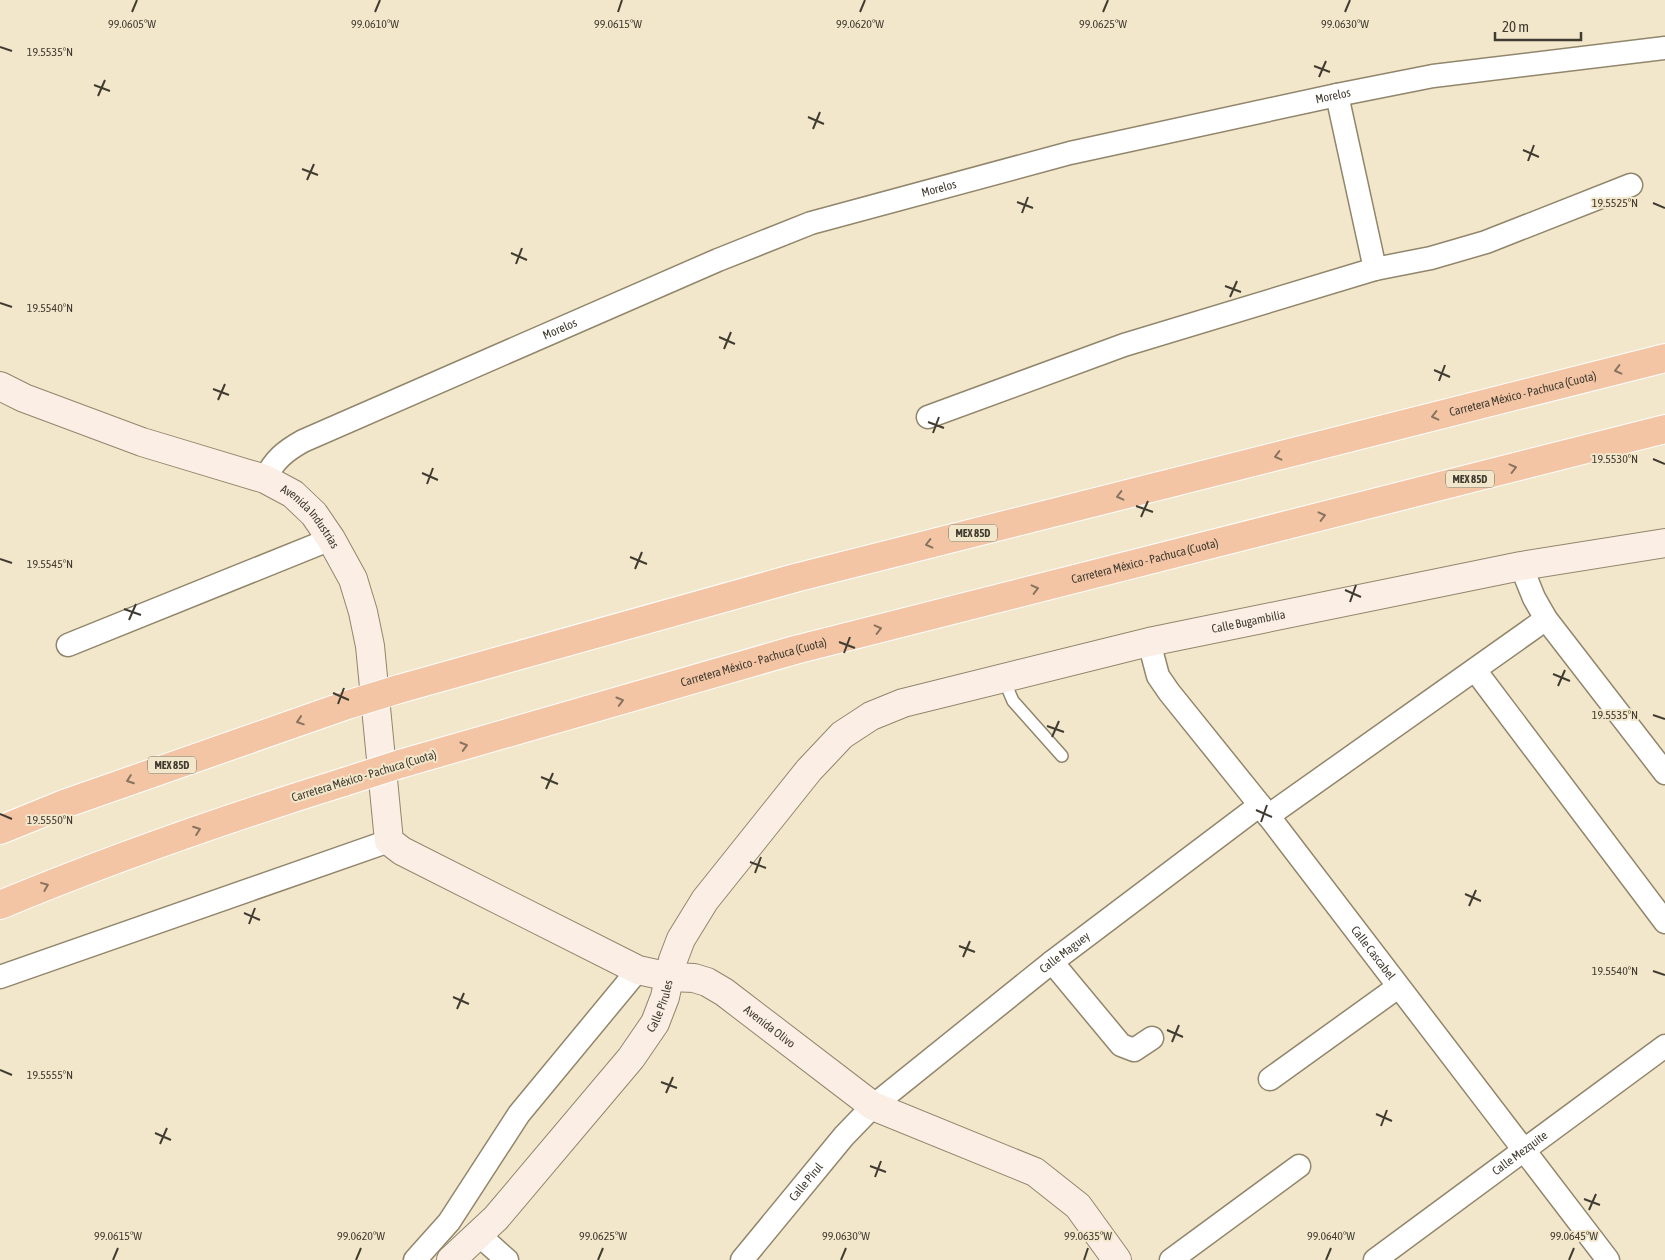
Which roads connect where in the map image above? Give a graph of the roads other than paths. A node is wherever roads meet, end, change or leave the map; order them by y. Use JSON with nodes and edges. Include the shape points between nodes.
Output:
{"nodes":[{"id":1,"x":1665,"y":48,"type":"edge"},
{"id":2,"x":1337,"y":95,"type":"junction"},
{"id":3,"x":1631,"y":185,"type":"dead end"},
{"id":4,"x":1375,"y":269,"type":"junction"},
{"id":5,"x":1665,"y":358,"type":"edge"},
{"id":6,"x":0,"y":386,"type":"edge"},
{"id":7,"x":928,"y":417,"type":"dead end"},
{"id":8,"x":1665,"y":429,"type":"edge"},
{"id":9,"x":265,"y":479,"type":"junction"},
{"id":10,"x":331,"y":539,"type":"junction"},
{"id":11,"x":1665,"y":543,"type":"edge"},
{"id":12,"x":1521,"y":566,"type":"junction"},
{"id":13,"x":1546,"y":619,"type":"junction"},
{"id":14,"x":1149,"y":642,"type":"junction"},
{"id":15,"x":68,"y":645,"type":"dead end"},
{"id":16,"x":1475,"y":670,"type":"junction"},
{"id":17,"x":1004,"y":680,"type":"junction"},
{"id":18,"x":842,"y":735,"type":"joint"},
{"id":19,"x":1062,"y":756,"type":"dead end"},
{"id":20,"x":1665,"y":773,"type":"edge"},
{"id":21,"x":1264,"y":811,"type":"junction"},
{"id":22,"x":0,"y":830,"type":"edge"},
{"id":23,"x":389,"y":841,"type":"junction"},
{"id":24,"x":0,"y":904,"type":"edge"},
{"id":25,"x":1665,"y":922,"type":"edge"},
{"id":26,"x":1052,"y":962,"type":"junction"},
{"id":27,"x":638,"y":970,"type":"junction"},
{"id":28,"x":0,"y":977,"type":"edge"},
{"id":29,"x":670,"y":977,"type":"junction"},
{"id":30,"x":1398,"y":987,"type":"junction"},
{"id":31,"x":1152,"y":1038,"type":"dead end"},
{"id":32,"x":1665,"y":1046,"type":"edge"},
{"id":33,"x":1270,"y":1079,"type":"dead end"},
{"id":34,"x":873,"y":1106,"type":"junction"},
{"id":35,"x":1524,"y":1150,"type":"junction"},
{"id":36,"x":1299,"y":1166,"type":"dead end"},
{"id":37,"x":478,"y":1235,"type":"junction"},
{"id":38,"x":746,"y":1259,"type":"edge"},
{"id":39,"x":415,"y":1260,"type":"edge"},
{"id":40,"x":452,"y":1260,"type":"edge"},
{"id":41,"x":508,"y":1260,"type":"edge"},
{"id":42,"x":1117,"y":1260,"type":"edge"},
{"id":43,"x":1171,"y":1260,"type":"edge"},
{"id":44,"x":1375,"y":1260,"type":"edge"},
{"id":45,"x":1608,"y":1260,"type":"edge"}],
"edges":[{"from":1,"to":2,"type":"street","name":"Morelos","via":[[1433,76]]},
{"from":2,"to":4,"type":"street"},
{"from":2,"to":9,"type":"street","name":"Morelos","via":[[1070,152],[811,223],[718,260],[303,441],[279,457]]},
{"from":3,"to":4,"type":"street","via":[[1486,242],[1431,258]]},
{"from":4,"to":7,"type":"street","via":[[1124,345]]},
{"from":5,"to":22,"type":"highway","name":"Carretera México - Pachuca (Cuota)","number":"MEX 85D","one_way":true,"bridge":true,"via":[[795,578],[399,689],[64,804]]},
{"from":6,"to":9,"type":"street","name":"Avenida Industrias","via":[[142,442]]},
{"from":24,"to":8,"type":"highway","name":"Carretera México - Pachuca (Cuota)","number":"MEX 85D","one_way":true,"bridge":true,"via":[[244,813],[400,764],[795,650]]},
{"from":9,"to":10,"type":"street","name":"Avenida Industrias","via":[[293,494],[314,514]]},
{"from":10,"to":15,"type":"street"},
{"from":10,"to":23,"type":"street","name":"Avenida Industrias","via":[[353,579],[370,646]]},
{"from":11,"to":12,"type":"street","name":"Calle Bugambilia"},
{"from":12,"to":13,"type":"street"},
{"from":12,"to":14,"type":"street","name":"Calle Bugambilia"},
{"from":13,"to":16,"type":"street","name":"Calle Maguey"},
{"from":13,"to":20,"type":"street"},
{"from":14,"to":17,"type":"street","name":"Calle Bugambilia"},
{"from":14,"to":21,"type":"street","name":"Calle Cascabel","via":[[1158,676]]},
{"from":16,"to":21,"type":"street","name":"Calle Maguey"},
{"from":16,"to":25,"type":"street"},
{"from":17,"to":18,"type":"street","name":"Calle Bugambilia","via":[[903,703],[870,716]]},
{"from":17,"to":19,"type":"lane","via":[[1013,701]]},
{"from":18,"to":29,"type":"street","name":"Calle Pirules","via":[[809,770],[705,900],[682,939]]},
{"from":21,"to":26,"type":"street","name":"Calle Maguey"},
{"from":21,"to":30,"type":"street","name":"Calle Cascabel"},
{"from":23,"to":27,"type":"street","name":"Avenida Olivo","via":[[417,860]]},
{"from":23,"to":28,"type":"street"},
{"from":26,"to":31,"type":"street","via":[[1120,1045],[1134,1050]]},
{"from":26,"to":34,"type":"street","name":"Calle Maguey"},
{"from":27,"to":29,"type":"street","name":"Avenida Olivo"},
{"from":27,"to":39,"type":"street","via":[[520,1114],[449,1222]]},
{"from":29,"to":34,"type":"street","name":"Avenida Olivo","via":[[694,978],[724,992]]},
{"from":29,"to":37,"type":"street","name":"Calle Pirules","via":[[655,1024],[632,1058]]},
{"from":30,"to":33,"type":"street"},
{"from":30,"to":35,"type":"street","name":"Calle Cascabel"},
{"from":32,"to":35,"type":"street","name":"Calle Mezquite"},
{"from":34,"to":38,"type":"street","name":"Calle Pirul","via":[[844,1136]]},
{"from":34,"to":42,"type":"street","name":"Avenida Olivo","via":[[1035,1172],[1078,1206]]},
{"from":35,"to":44,"type":"street","name":"Calle Mezquite"},
{"from":35,"to":45,"type":"street","name":"Calle Cascabel"},
{"from":36,"to":43,"type":"street"},
{"from":37,"to":40,"type":"street","name":"Calle Pirules"},
{"from":37,"to":41,"type":"street"}]}
